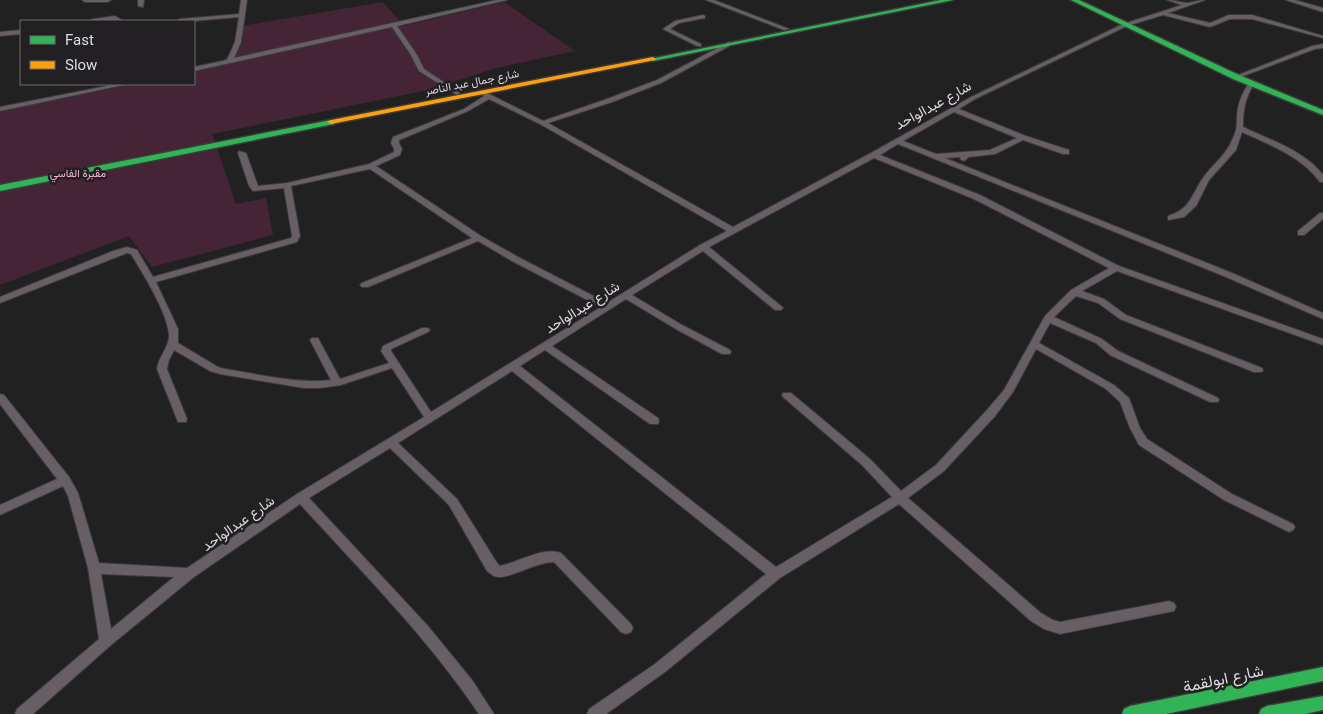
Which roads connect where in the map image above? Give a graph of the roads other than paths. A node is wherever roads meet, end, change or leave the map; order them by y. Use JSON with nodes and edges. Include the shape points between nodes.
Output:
{"nodes":[{"id":1,"x":85,"y":0,"type":"edge"},
{"id":2,"x":108,"y":0,"type":"edge"},
{"id":3,"x":244,"y":0,"type":"edge"},
{"id":4,"x":504,"y":0,"type":"edge"},
{"id":5,"x":709,"y":0,"type":"edge"},
{"id":6,"x":931,"y":0,"type":"edge"},
{"id":7,"x":950,"y":0,"type":"edge"},
{"id":8,"x":1074,"y":0,"type":"edge"},
{"id":9,"x":1170,"y":0,"type":"edge"},
{"id":10,"x":1202,"y":0,"type":"edge"},
{"id":11,"x":1289,"y":0,"type":"edge"},
{"id":12,"x":1188,"y":5,"type":"junction"},
{"id":13,"x":1323,"y":10,"type":"edge"},
{"id":14,"x":1163,"y":13,"type":"junction"},
{"id":15,"x":241,"y":15,"type":"junction"},
{"id":16,"x":703,"y":16,"type":"dead end"},
{"id":17,"x":101,"y":20,"type":"edge"},
{"id":18,"x":119,"y":20,"type":"edge"},
{"id":19,"x":190,"y":20,"type":"edge"},
{"id":20,"x":1125,"y":25,"type":"junction"},
{"id":21,"x":394,"y":26,"type":"junction"},
{"id":22,"x":786,"y":28,"type":"junction"},
{"id":23,"x":20,"y":32,"type":"edge"},
{"id":24,"x":0,"y":34,"type":"edge"},
{"id":25,"x":1321,"y":37,"type":"dead end"},
{"id":26,"x":729,"y":44,"type":"junction"},
{"id":27,"x":699,"y":45,"type":"junction"},
{"id":28,"x":1323,"y":46,"type":"edge"},
{"id":29,"x":229,"y":62,"type":"junction"},
{"id":30,"x":195,"y":69,"type":"edge"},
{"id":31,"x":1236,"y":78,"type":"junction"},
{"id":32,"x":1251,"y":84,"type":"junction"},
{"id":33,"x":90,"y":85,"type":"edge"},
{"id":34,"x":120,"y":85,"type":"edge"},
{"id":35,"x":94,"y":90,"type":"junction"},
{"id":36,"x":457,"y":93,"type":"junction"},
{"id":37,"x":486,"y":94,"type":"junction"},
{"id":38,"x":0,"y":109,"type":"edge"},
{"id":39,"x":953,"y":110,"type":"junction"},
{"id":40,"x":1323,"y":113,"type":"edge"},
{"id":41,"x":542,"y":123,"type":"junction"},
{"id":42,"x":1240,"y":128,"type":"junction"},
{"id":43,"x":1023,"y":138,"type":"junction"},
{"id":44,"x":898,"y":141,"type":"junction"},
{"id":45,"x":1066,"y":152,"type":"dead end"},
{"id":46,"x":242,"y":153,"type":"dead end"},
{"id":47,"x":874,"y":155,"type":"junction"},
{"id":48,"x":932,"y":156,"type":"junction"},
{"id":49,"x":967,"y":156,"type":"junction"},
{"id":50,"x":371,"y":166,"type":"junction"},
{"id":51,"x":959,"y":166,"type":"junction"},
{"id":52,"x":1323,"y":180,"type":"edge"},
{"id":53,"x":0,"y":182,"type":"edge"},
{"id":54,"x":287,"y":185,"type":"junction"},
{"id":55,"x":0,"y":188,"type":"edge"},
{"id":56,"x":1323,"y":215,"type":"edge"},
{"id":57,"x":1171,"y":218,"type":"dead end"},
{"id":58,"x":732,"y":230,"type":"junction"},
{"id":59,"x":1301,"y":233,"type":"dead end"},
{"id":60,"x":478,"y":238,"type":"junction"},
{"id":61,"x":703,"y":247,"type":"junction"},
{"id":62,"x":1116,"y":268,"type":"junction"},
{"id":63,"x":151,"y":280,"type":"junction"},
{"id":64,"x":365,"y":285,"type":"dead end"},
{"id":65,"x":1074,"y":292,"type":"junction"},
{"id":66,"x":627,"y":296,"type":"junction"},
{"id":67,"x":0,"y":300,"type":"edge"},
{"id":68,"x":609,"y":307,"type":"junction"},
{"id":69,"x":778,"y":308,"type":"dead end"},
{"id":70,"x":1323,"y":316,"type":"edge"},
{"id":71,"x":1048,"y":318,"type":"junction"},
{"id":72,"x":425,"y":330,"type":"dead end"},
{"id":73,"x":315,"y":340,"type":"dead end"},
{"id":74,"x":1323,"y":342,"type":"edge"},
{"id":75,"x":172,"y":344,"type":"junction"},
{"id":76,"x":1034,"y":344,"type":"junction"},
{"id":77,"x":546,"y":346,"type":"junction"},
{"id":78,"x":726,"y":352,"type":"dead end"},
{"id":79,"x":395,"y":364,"type":"junction"},
{"id":80,"x":514,"y":366,"type":"junction"},
{"id":81,"x":1258,"y":370,"type":"dead end"},
{"id":82,"x":337,"y":383,"type":"junction"},
{"id":83,"x":787,"y":395,"type":"dead end"},
{"id":84,"x":0,"y":397,"type":"edge"},
{"id":85,"x":1214,"y":400,"type":"dead end"},
{"id":86,"x":430,"y":418,"type":"junction"},
{"id":87,"x":182,"y":419,"type":"dead end"},
{"id":88,"x":654,"y":421,"type":"dead end"},
{"id":89,"x":391,"y":442,"type":"junction"},
{"id":90,"x":65,"y":480,"type":"junction"},
{"id":91,"x":300,"y":497,"type":"junction"},
{"id":92,"x":900,"y":498,"type":"junction"},
{"id":93,"x":0,"y":510,"type":"edge"},
{"id":94,"x":1289,"y":526,"type":"dead end"},
{"id":95,"x":94,"y":568,"type":"junction"},
{"id":96,"x":189,"y":573,"type":"junction"},
{"id":97,"x":775,"y":574,"type":"junction"},
{"id":98,"x":1169,"y":607,"type":"dead end"},
{"id":99,"x":626,"y":628,"type":"dead end"},
{"id":100,"x":106,"y":641,"type":"junction"},
{"id":101,"x":1323,"y":674,"type":"edge"},
{"id":102,"x":1323,"y":703,"type":"edge"},
{"id":103,"x":22,"y":714,"type":"edge"},
{"id":104,"x":487,"y":714,"type":"edge"},
{"id":105,"x":594,"y":714,"type":"edge"},
{"id":106,"x":1130,"y":714,"type":"edge"},
{"id":107,"x":1267,"y":714,"type":"edge"}],
"edges":[{"from":1,"to":2,"type":"street"},
{"from":3,"to":15,"type":"street"},
{"from":4,"to":21,"type":"street"},
{"from":5,"to":22,"type":"street"},
{"from":6,"to":22,"type":"main road","name":"شارع جمال عبد الناصر"},
{"from":7,"to":26,"type":"main road","name":"شارع جمال عبد الناصر"},
{"from":8,"to":20,"type":"main road"},
{"from":9,"to":12,"type":"street"},
{"from":10,"to":12,"type":"street","name":"شارع عبدالواحد"},
{"from":11,"to":13,"type":"street"},
{"from":12,"to":14,"type":"street","name":"شارع عبدالواحد"},
{"from":14,"to":20,"type":"street","name":"شارع عبدالواحد"},
{"from":14,"to":25,"type":"street","via":[[1210,25],[1237,15],[1252,16]]},
{"from":15,"to":19,"type":"street"},
{"from":15,"to":29,"type":"street","via":[[238,42]]},
{"from":16,"to":27,"type":"street","via":[[677,22],[666,29]]},
{"from":17,"to":18,"type":"street"},
{"from":20,"to":31,"type":"main road"},
{"from":20,"to":39,"type":"street","name":"شارع عبدالواحد"},
{"from":21,"to":29,"type":"street"},
{"from":21,"to":36,"type":"street","via":[[421,70]]},
{"from":22,"to":27,"type":"main road","name":"شارع جمال عبد الناصر"},
{"from":23,"to":24,"type":"street"},
{"from":26,"to":37,"type":"main road","name":"شارع جمال عبد الناصر"},
{"from":26,"to":41,"type":"street","via":[[649,86]]},
{"from":27,"to":36,"type":"main road","name":"شارع جمال عبد الناصر"},
{"from":28,"to":31,"type":"street"},
{"from":29,"to":30,"type":"street"},
{"from":31,"to":32,"type":"main road"},
{"from":32,"to":40,"type":"main road"},
{"from":32,"to":42,"type":"street","via":[[1243,96]]},
{"from":33,"to":35,"type":"street"},
{"from":34,"to":35,"type":"street"},
{"from":35,"to":38,"type":"street"},
{"from":36,"to":53,"type":"main road","name":"شارع جمال عبد الناصر"},
{"from":37,"to":41,"type":"street"},
{"from":37,"to":50,"type":"street","via":[[466,110],[396,139],[397,153]]},
{"from":37,"to":55,"type":"main road","name":"شارع جمال عبد الناصر"},
{"from":39,"to":43,"type":"street"},
{"from":39,"to":44,"type":"street","name":"شارع عبدالواحد"},
{"from":41,"to":58,"type":"street"},
{"from":42,"to":52,"type":"street","via":[[1302,160]]},
{"from":42,"to":57,"type":"street","via":[[1232,150],[1206,179],[1194,204],[1181,215]]},
{"from":43,"to":45,"type":"street"},
{"from":43,"to":49,"type":"street","via":[[992,152]]},
{"from":44,"to":47,"type":"street","name":"شارع عبدالواحد"},
{"from":44,"to":48,"type":"street"},
{"from":46,"to":54,"type":"street","via":[[256,189]]},
{"from":47,"to":58,"type":"street","name":"شارع عبدالواحد"},
{"from":47,"to":62,"type":"street","via":[[977,197]]},
{"from":48,"to":49,"type":"street"},
{"from":48,"to":51,"type":"street"},
{"from":49,"to":51,"type":"street"},
{"from":50,"to":54,"type":"street"},
{"from":50,"to":60,"type":"street"},
{"from":51,"to":70,"type":"street"},
{"from":54,"to":63,"type":"street","via":[[294,240]]},
{"from":56,"to":59,"type":"street"},
{"from":58,"to":61,"type":"street","name":"شارع عبدالواحد"},
{"from":60,"to":64,"type":"street"},
{"from":60,"to":68,"type":"street"},
{"from":61,"to":66,"type":"street","name":"شارع عبدالواحد"},
{"from":61,"to":69,"type":"street"},
{"from":62,"to":65,"type":"street"},
{"from":62,"to":74,"type":"street"},
{"from":63,"to":67,"type":"street","via":[[134,252],[127,250]]},
{"from":63,"to":75,"type":"street","via":[[174,334]]},
{"from":65,"to":71,"type":"street"},
{"from":65,"to":81,"type":"street","via":[[1101,301],[1123,317]]},
{"from":66,"to":68,"type":"street","name":"شارع عبدالواحد"},
{"from":66,"to":78,"type":"street"},
{"from":68,"to":77,"type":"street","name":"شارع عبدالواحد"},
{"from":71,"to":76,"type":"street"},
{"from":71,"to":85,"type":"street","via":[[1099,340],[1114,353]]},
{"from":72,"to":79,"type":"street","via":[[386,348]]},
{"from":73,"to":82,"type":"street"},
{"from":75,"to":82,"type":"street","via":[[224,372],[304,385]]},
{"from":75,"to":87,"type":"street","via":[[162,369]]},
{"from":76,"to":92,"type":"street","via":[[1008,392],[991,413],[940,468]]},
{"from":76,"to":94,"type":"street","via":[[1110,387],[1125,400],[1143,442],[1228,497]]},
{"from":77,"to":80,"type":"street","name":"شارع عبدالواحد"},
{"from":77,"to":88,"type":"street"},
{"from":79,"to":82,"type":"street"},
{"from":79,"to":86,"type":"street"},
{"from":80,"to":86,"type":"street","name":"شارع عبدالواحد"},
{"from":80,"to":97,"type":"street"},
{"from":83,"to":92,"type":"street","via":[[866,462]]},
{"from":84,"to":90,"type":"street"},
{"from":86,"to":89,"type":"street","name":"شارع عبدالواحد"},
{"from":89,"to":91,"type":"street","name":"شارع عبدالواحد"},
{"from":89,"to":99,"type":"street","via":[[453,502],[498,572],[548,556],[557,557]]},
{"from":90,"to":93,"type":"street"},
{"from":90,"to":95,"type":"street","via":[[74,496]]},
{"from":91,"to":96,"type":"street","name":"شارع عبدالواحد"},
{"from":91,"to":104,"type":"street","via":[[435,644]]},
{"from":92,"to":97,"type":"street"},
{"from":92,"to":98,"type":"street","via":[[1049,626],[1060,628]]},
{"from":95,"to":96,"type":"street"},
{"from":95,"to":100,"type":"street"},
{"from":96,"to":100,"type":"street","name":"شارع عبدالواحد"},
{"from":97,"to":105,"type":"street","via":[[660,668]]},
{"from":100,"to":103,"type":"street","name":"شارع عبدالواحد"},
{"from":101,"to":106,"type":"main road","name":"شارع ابولقمة"},
{"from":102,"to":107,"type":"main road"}]}
